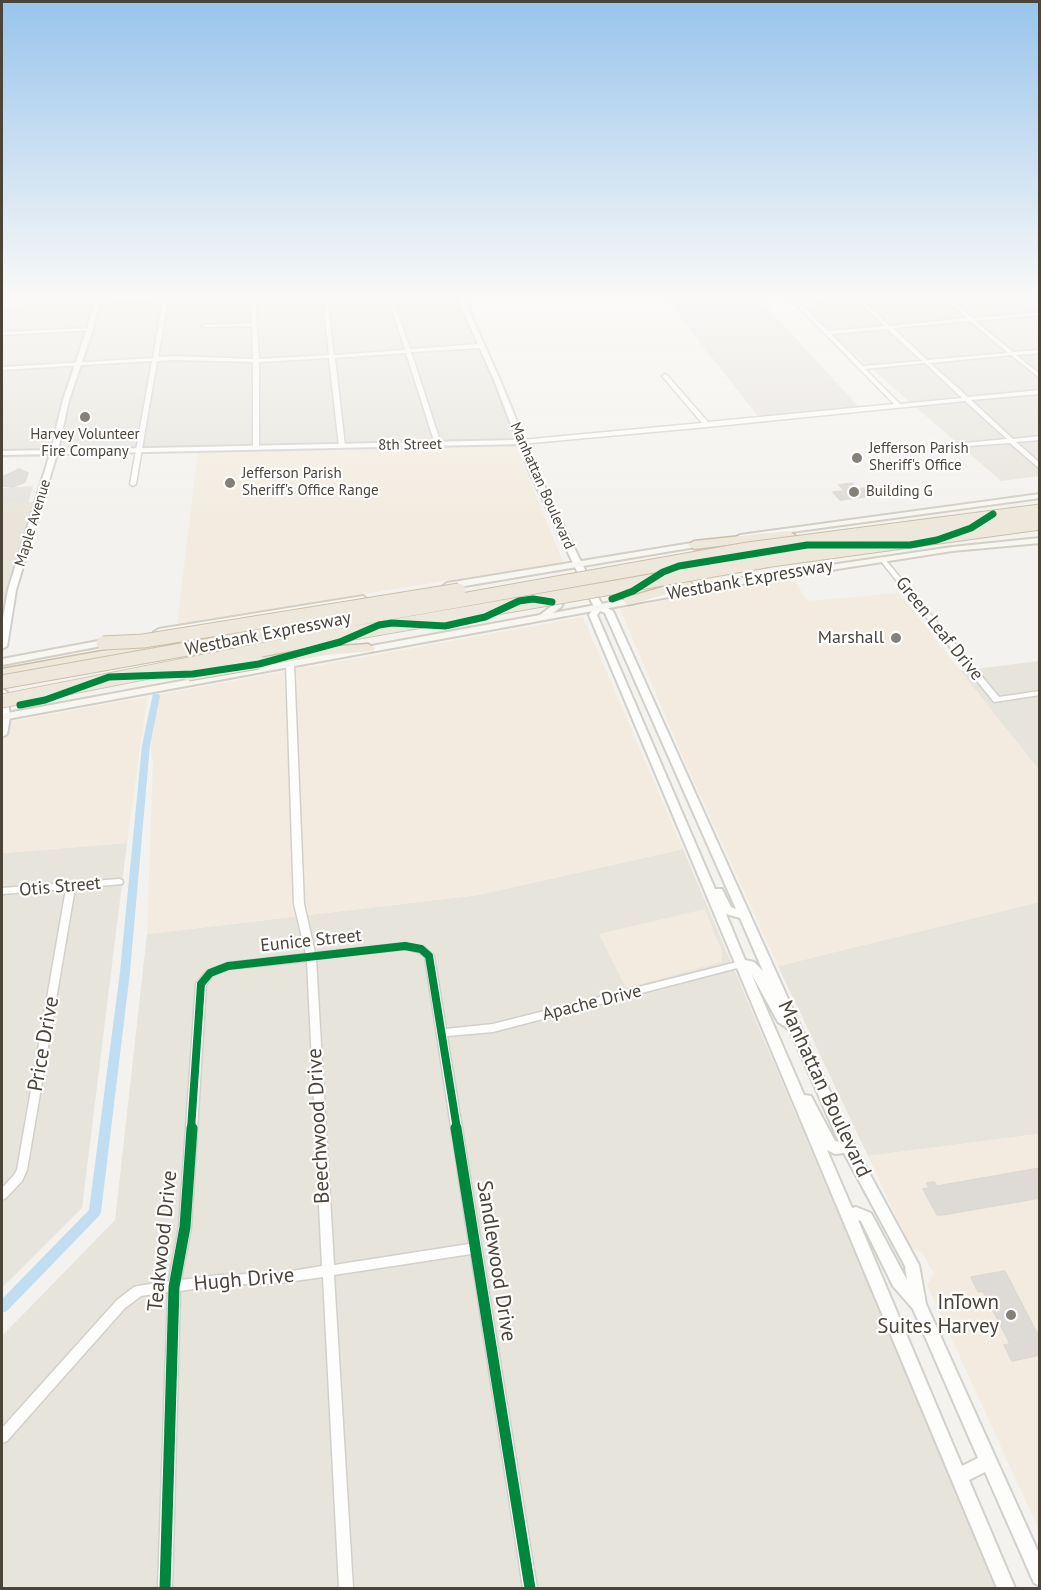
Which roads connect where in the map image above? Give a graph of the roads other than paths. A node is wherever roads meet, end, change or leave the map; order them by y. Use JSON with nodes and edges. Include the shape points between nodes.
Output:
{"nodes":[{"id":1,"x":76,"y":371,"type":"edge"},
{"id":2,"x":153,"y":371,"type":"edge"},
{"id":3,"x":256,"y":371,"type":"edge"},
{"id":4,"x":335,"y":371,"type":"edge"},
{"id":5,"x":413,"y":371,"type":"edge"},
{"id":6,"x":493,"y":371,"type":"edge"},
{"id":7,"x":863,"y":371,"type":"edge"},
{"id":8,"x":936,"y":371,"type":"edge"},
{"id":9,"x":665,"y":375,"type":"dead end"},
{"id":10,"x":1040,"y":392,"type":"edge"},
{"id":11,"x":966,"y":399,"type":"junction"},
{"id":12,"x":898,"y":405,"type":"junction"},
{"id":13,"x":707,"y":425,"type":"junction"},
{"id":14,"x":1040,"y":438,"type":"edge"},
{"id":15,"x":1011,"y":440,"type":"junction"},
{"id":16,"x":521,"y":442,"type":"junction"},
{"id":17,"x":438,"y":444,"type":"junction"},
{"id":18,"x":342,"y":446,"type":"junction"},
{"id":19,"x":955,"y":446,"type":"dead end"},
{"id":20,"x":256,"y":448,"type":"junction"},
{"id":21,"x":138,"y":450,"type":"junction"},
{"id":22,"x":54,"y":452,"type":"junction"},
{"id":23,"x":2,"y":453,"type":"edge"},
{"id":24,"x":1040,"y":467,"type":"edge"},
{"id":25,"x":133,"y":484,"type":"dead end"},
{"id":26,"x":1040,"y":496,"type":"edge"},
{"id":27,"x":1040,"y":506,"type":"edge"},
{"id":28,"x":964,"y":507,"type":"junction"},
{"id":29,"x":1040,"y":511,"type":"edge"},
{"id":30,"x":1040,"y":523,"type":"edge"},
{"id":31,"x":1040,"y":540,"type":"edge"},
{"id":32,"x":998,"y":544,"type":"junction"},
{"id":33,"x":694,"y":545,"type":"junction"},
{"id":34,"x":882,"y":559,"type":"junction"},
{"id":35,"x":664,"y":564,"type":"junction"},
{"id":36,"x":577,"y":566,"type":"junction"},
{"id":37,"x":522,"y":575,"type":"junction"},
{"id":38,"x":406,"y":593,"type":"junction"},
{"id":39,"x":629,"y":601,"type":"junction"},
{"id":40,"x":598,"y":608,"type":"junction"},
{"id":41,"x":541,"y":617,"type":"junction"},
{"id":42,"x":103,"y":643,"type":"junction"},
{"id":43,"x":2,"y":646,"type":"edge"},
{"id":44,"x":368,"y":648,"type":"joint"},
{"id":45,"x":608,"y":651,"type":"junction"},
{"id":46,"x":289,"y":661,"type":"junction"},
{"id":47,"x":2,"y":662,"type":"edge"},
{"id":48,"x":635,"y":671,"type":"junction"},
{"id":49,"x":2,"y":673,"type":"edge"},
{"id":50,"x":2,"y":682,"type":"edge"},
{"id":51,"x":2,"y":692,"type":"edge"},
{"id":52,"x":1038,"y":696,"type":"edge"},
{"id":53,"x":2,"y":710,"type":"edge"},
{"id":54,"x":2,"y":734,"type":"edge"},
{"id":55,"x":697,"y":861,"type":"junction"},
{"id":56,"x":118,"y":882,"type":"dead end"},
{"id":57,"x":71,"y":886,"type":"junction"},
{"id":58,"x":2,"y":891,"type":"edge"},
{"id":59,"x":746,"y":916,"type":"junction"},
{"id":60,"x":416,"y":947,"type":"joint"},
{"id":61,"x":310,"y":956,"type":"junction"},
{"id":62,"x":741,"y":964,"type":"junction"},
{"id":63,"x":210,"y":973,"type":"joint"},
{"id":64,"x":795,"y":1027,"type":"junction"},
{"id":65,"x":441,"y":1033,"type":"junction"},
{"id":66,"x":788,"y":1076,"type":"junction"},
{"id":67,"x":848,"y":1147,"type":"junction"},
{"id":68,"x":2,"y":1195,"type":"edge"},
{"id":69,"x":849,"y":1219,"type":"junction"},
{"id":70,"x":476,"y":1248,"type":"junction"},
{"id":71,"x":327,"y":1271,"type":"junction"},
{"id":72,"x":174,"y":1287,"type":"junction"},
{"id":73,"x":918,"y":1304,"type":"junction"},
{"id":74,"x":2,"y":1437,"type":"edge"},
{"id":75,"x":988,"y":1462,"type":"junction"},
{"id":76,"x":959,"y":1476,"type":"junction"},
{"id":77,"x":1040,"y":1577,"type":"edge"},
{"id":78,"x":165,"y":1588,"type":"edge"},
{"id":79,"x":346,"y":1588,"type":"edge"},
{"id":80,"x":530,"y":1588,"type":"edge"},
{"id":81,"x":1006,"y":1588,"type":"edge"}],
"edges":[{"from":1,"to":22,"type":"street","name":"Maple Avenue"},
{"from":2,"to":21,"type":"street"},
{"from":3,"to":20,"type":"street"},
{"from":4,"to":18,"type":"street"},
{"from":5,"to":17,"type":"street"},
{"from":6,"to":16,"type":"street","name":"Manhattan Boulevard"},
{"from":7,"to":12,"type":"street"},
{"from":8,"to":11,"type":"street"},
{"from":9,"to":13,"type":"street"},
{"from":10,"to":11,"type":"street","name":"8th Street"},
{"from":11,"to":12,"type":"street","name":"8th Street"},
{"from":11,"to":15,"type":"street"},
{"from":12,"to":13,"type":"street","name":"8th Street"},
{"from":13,"to":16,"type":"street","name":"8th Street"},
{"from":14,"to":15,"type":"street"},
{"from":15,"to":19,"type":"street"},
{"from":15,"to":24,"type":"street"},
{"from":16,"to":17,"type":"street","name":"8th Street"},
{"from":16,"to":36,"type":"street","name":"Manhattan Boulevard"},
{"from":17,"to":18,"type":"street","name":"8th Street"},
{"from":18,"to":20,"type":"street","name":"8th Street"},
{"from":20,"to":21,"type":"street","name":"8th Street"},
{"from":21,"to":22,"type":"street","name":"8th Street"},
{"from":21,"to":25,"type":"street"},
{"from":22,"to":23,"type":"street","name":"8th Street"},
{"from":22,"to":43,"type":"street","name":"Maple Avenue","via":[[12,590]]},
{"from":26,"to":28,"type":"main road","name":"Westbank Expressway"},
{"from":27,"to":33,"type":"highway"},
{"from":28,"to":32,"type":"main road","via":[[1003,516],[1011,531]]},
{"from":28,"to":33,"type":"main road","name":"Westbank Expressway"},
{"from":29,"to":35,"type":"highway","name":"Westbank Expressway","bridge":true,"via":[[854,533]]},
{"from":30,"to":39,"type":"highway","bridge":true,"via":[[686,584]]},
{"from":30,"to":53,"type":"highway","name":"Westbank Expressway","bridge":true,"via":[[759,562],[296,643]]},
{"from":31,"to":32,"type":"main road","name":"Westbank Expressway"},
{"from":32,"to":34,"type":"main road","name":"Westbank Expressway"},
{"from":33,"to":36,"type":"main road","name":"Westbank Expressway"},
{"from":34,"to":39,"type":"main road","name":"Westbank Expressway"},
{"from":34,"to":52,"type":"street","name":"Green Leaf Drive","via":[[997,700]]},
{"from":35,"to":42,"type":"highway","bridge":true,"via":[[631,564]]},
{"from":35,"to":50,"type":"highway","name":"Westbank Expressway","bridge":true},
{"from":36,"to":37,"type":"main road","name":"Westbank Expressway"},
{"from":36,"to":40,"type":"street","name":"Manhattan Boulevard"},
{"from":37,"to":38,"type":"main road","name":"Westbank Expressway"},
{"from":37,"to":41,"type":"main road","via":[[547,583],[559,592],[558,605]]},
{"from":38,"to":42,"type":"main road","name":"Westbank Expressway"},
{"from":38,"to":49,"type":"highway","via":[[347,611]]},
{"from":39,"to":40,"type":"main road","name":"Westbank Expressway"},
{"from":40,"to":41,"type":"main road","name":"Westbank Expressway"},
{"from":40,"to":45,"type":"street","name":"Manhattan Boulevard","via":[[593,615]]},
{"from":40,"to":48,"type":"street","name":"Manhattan Boulevard","via":[[609,611]]},
{"from":41,"to":44,"type":"main road","name":"Westbank Expressway"},
{"from":42,"to":47,"type":"main road","name":"Westbank Expressway"},
{"from":44,"to":46,"type":"highway"},
{"from":45,"to":48,"type":"street","via":[[616,653],[622,665]]},
{"from":45,"to":55,"type":"street","name":"Manhattan Boulevard"},
{"from":46,"to":53,"type":"highway","bridge":true},
{"from":46,"to":61,"type":"street","name":"Beechwood Drive","via":[[299,904]]},
{"from":48,"to":59,"type":"street","name":"Manhattan Boulevard"},
{"from":51,"to":53,"type":"street"},
{"from":53,"to":54,"type":"street"},
{"from":55,"to":59,"type":"street","via":[[709,872],[726,910]]},
{"from":55,"to":62,"type":"street","name":"Manhattan Boulevard"},
{"from":56,"to":57,"type":"street","name":"Otis Street"},
{"from":57,"to":58,"type":"street","name":"Otis Street"},
{"from":57,"to":68,"type":"street","name":"Price Drive","via":[[22,1170]]},
{"from":59,"to":64,"type":"street","name":"Manhattan Boulevard"},
{"from":60,"to":61,"type":"street","name":"Eunice Street"},
{"from":60,"to":65,"type":"street","name":"Sandlewood Drive","via":[[429,956]]},
{"from":61,"to":63,"type":"street","name":"Eunice Street","via":[[228,966]]},
{"from":61,"to":71,"type":"street","name":"Beechwood Drive"},
{"from":62,"to":64,"type":"street","via":[[758,972],[782,1019]]},
{"from":62,"to":65,"type":"street","name":"Apache Drive","via":[[514,1023]]},
{"from":62,"to":66,"type":"street","name":"Manhattan Boulevard"},
{"from":63,"to":72,"type":"street","name":"Teakwood Drive","via":[[201,984],[185,1227]]},
{"from":64,"to":67,"type":"street","name":"Manhattan Boulevard"},
{"from":65,"to":70,"type":"street","name":"Sandlewood Drive"},
{"from":66,"to":67,"type":"street","via":[[798,1082],[830,1145]]},
{"from":66,"to":69,"type":"street","name":"Manhattan Boulevard"},
{"from":67,"to":73,"type":"street","name":"Manhattan Boulevard","via":[[912,1266]]},
{"from":69,"to":73,"type":"street","via":[[856,1213],[866,1217],[897,1281]]},
{"from":69,"to":76,"type":"street","name":"Manhattan Boulevard"},
{"from":70,"to":71,"type":"street","name":"Hugh Drive"},
{"from":70,"to":80,"type":"street","name":"Sandlewood Drive"},
{"from":71,"to":72,"type":"street","name":"Hugh Drive"},
{"from":71,"to":79,"type":"street","name":"Beechwood Drive"},
{"from":72,"to":74,"type":"street","name":"Hugh Drive","via":[[148,1289],[130,1296]]},
{"from":72,"to":78,"type":"street","name":"Teakwood Drive"},
{"from":73,"to":75,"type":"street","name":"Manhattan Boulevard"},
{"from":75,"to":76,"type":"street"},
{"from":75,"to":77,"type":"street","name":"Manhattan Boulevard"},
{"from":76,"to":81,"type":"street","name":"Manhattan Boulevard"}]}
